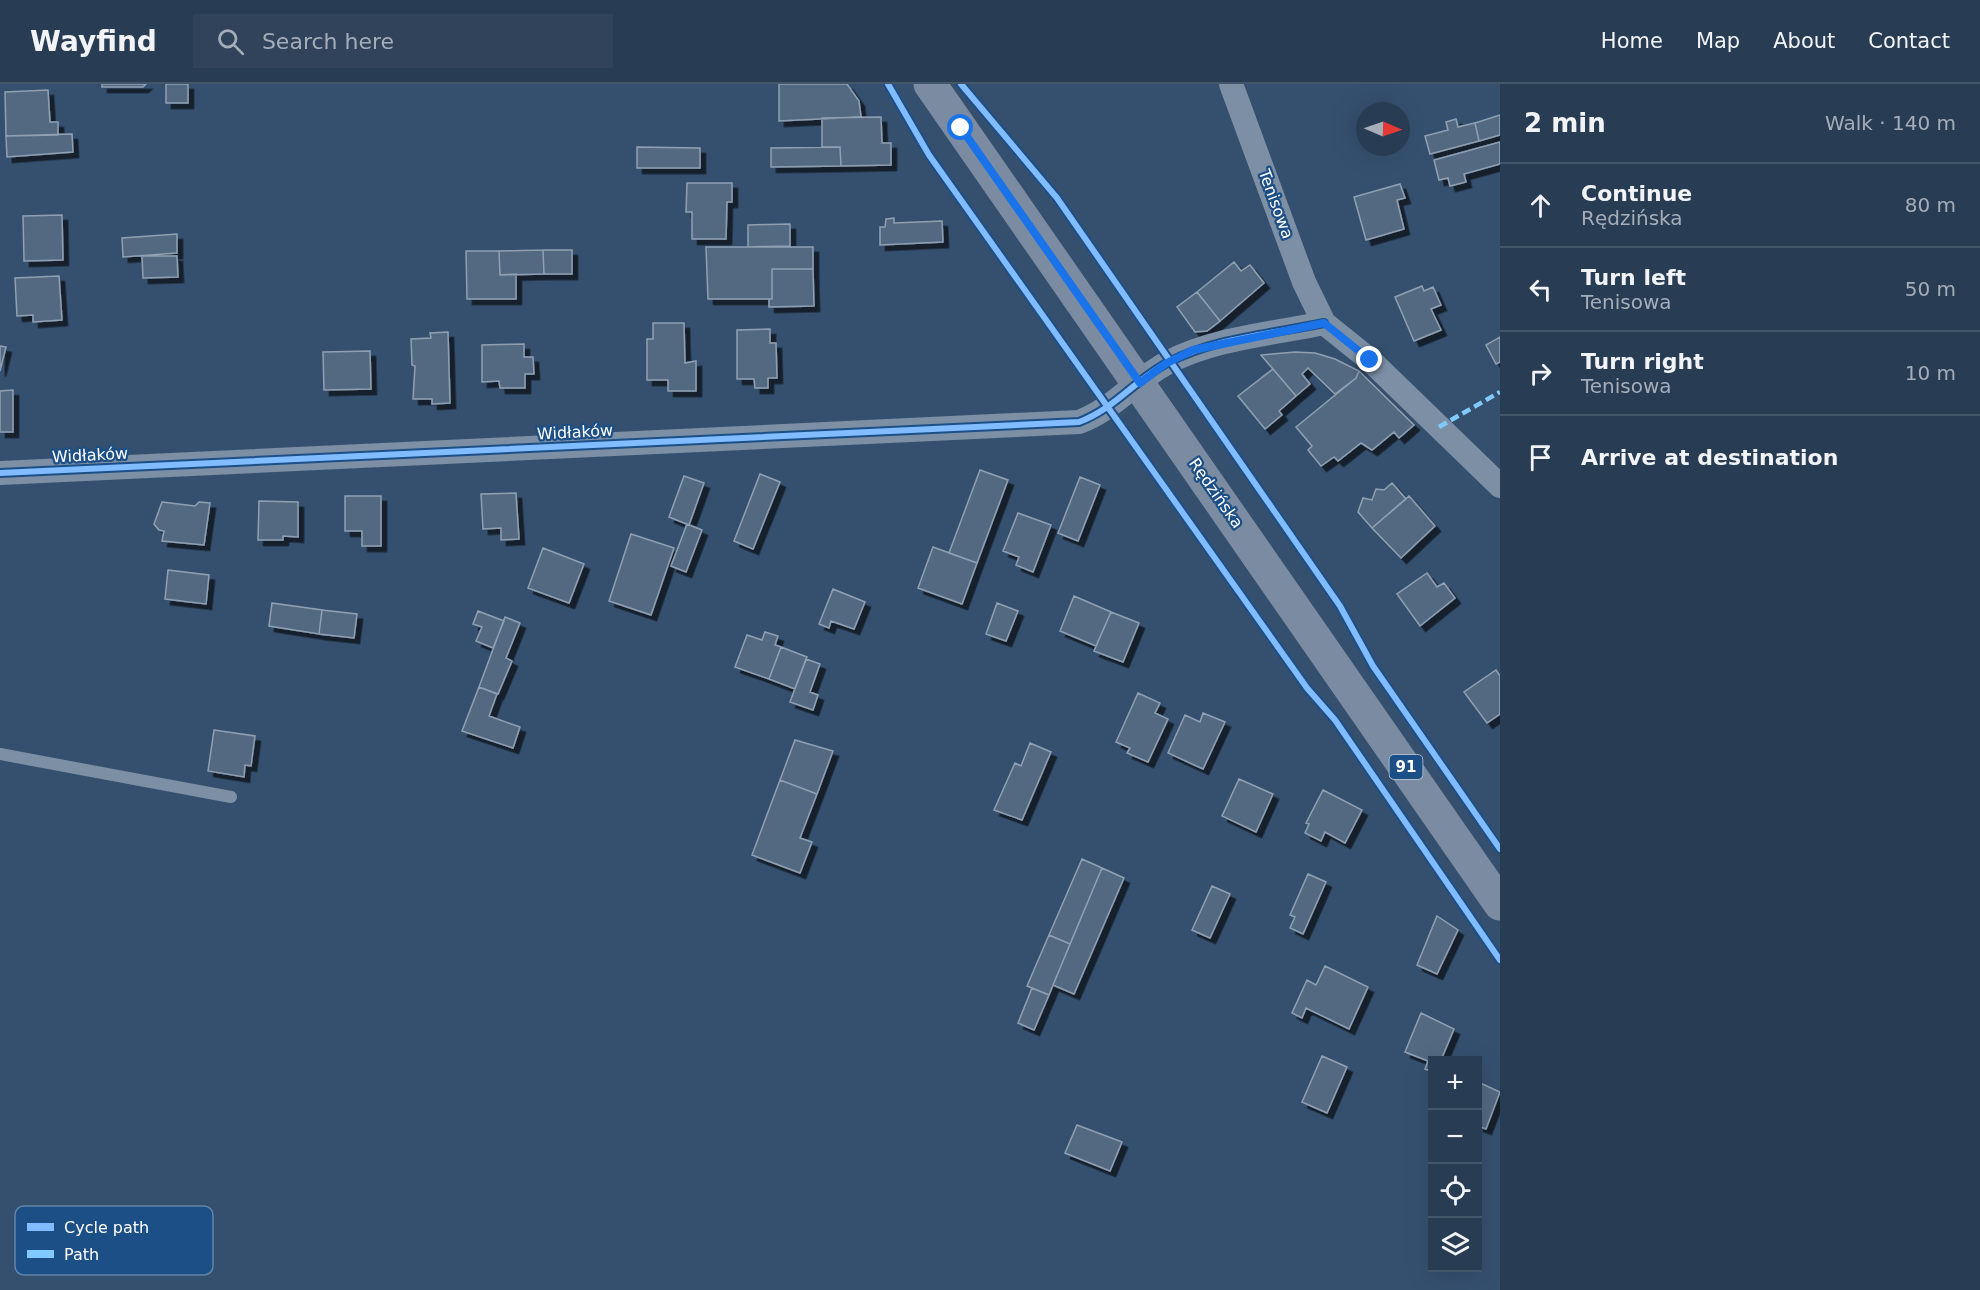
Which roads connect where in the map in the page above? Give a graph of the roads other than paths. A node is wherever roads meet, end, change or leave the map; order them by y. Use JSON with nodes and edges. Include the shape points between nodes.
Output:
{"nodes":[{"id":1,"x":930,"y":84,"type":"edge"},
{"id":2,"x":1231,"y":84,"type":"edge"},
{"id":3,"x":1324,"y":323,"type":"junction"},
{"id":4,"x":1140,"y":383,"type":"junction"},
{"id":5,"x":0,"y":473,"type":"edge"},
{"id":6,"x":1500,"y":486,"type":"edge"},
{"id":7,"x":0,"y":754,"type":"edge"},
{"id":8,"x":231,"y":797,"type":"dead end"},
{"id":9,"x":1500,"y":904,"type":"edge"}],
"edges":[{"from":1,"to":4,"type":"main road","name":"Rędzińska","number":"91"},
{"from":2,"to":3,"type":"street","name":"Tenisowa","via":[[1304,282]]},
{"from":3,"to":4,"type":"street","via":[[1193,350]]},
{"from":3,"to":6,"type":"street","name":"Tenisowa","via":[[1370,360]]},
{"from":4,"to":5,"type":"street","name":"Widłaków","via":[[1099,414],[1079,422]]},
{"from":4,"to":9,"type":"main road","name":"Rędzińska","number":"91"},
{"from":7,"to":8,"type":"lane"}]}
